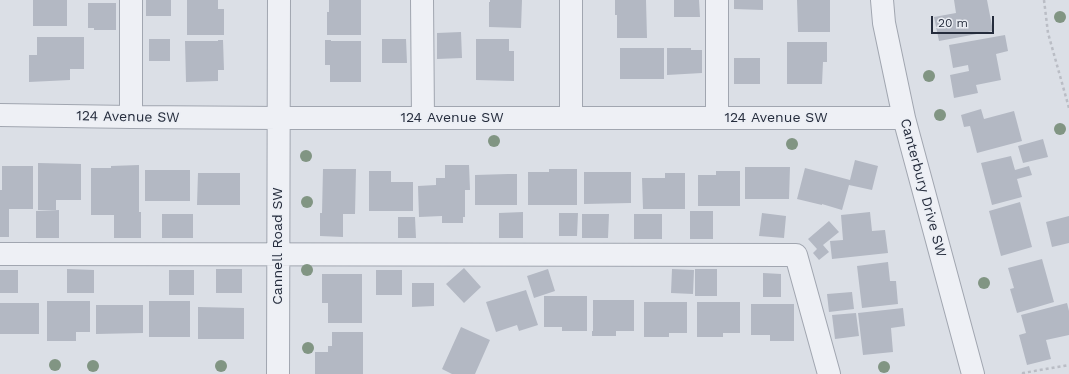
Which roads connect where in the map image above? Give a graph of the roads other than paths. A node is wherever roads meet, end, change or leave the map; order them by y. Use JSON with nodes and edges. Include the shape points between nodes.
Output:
{"nodes":[{"id":1,"x":131,"y":0,"type":"edge"},
{"id":2,"x":279,"y":0,"type":"edge"},
{"id":3,"x":422,"y":0,"type":"edge"},
{"id":4,"x":571,"y":0,"type":"edge"},
{"id":5,"x":717,"y":0,"type":"edge"},
{"id":6,"x":882,"y":0,"type":"edge"},
{"id":7,"x":0,"y":115,"type":"edge"},
{"id":8,"x":131,"y":117,"type":"junction"},
{"id":9,"x":572,"y":117,"type":"junction"},
{"id":10,"x":278,"y":118,"type":"junction"},
{"id":11,"x":423,"y":118,"type":"junction"},
{"id":12,"x":717,"y":118,"type":"junction"},
{"id":13,"x":904,"y":118,"type":"junction"},
{"id":14,"x":0,"y":254,"type":"edge"},
{"id":15,"x":278,"y":254,"type":"junction"},
{"id":16,"x":278,"y":374,"type":"edge"},
{"id":17,"x":829,"y":374,"type":"edge"},
{"id":18,"x":973,"y":374,"type":"edge"}],
"edges":[{"from":1,"to":8,"type":"street"},
{"from":2,"to":10,"type":"street","name":"Cannell Road SW"},
{"from":3,"to":11,"type":"street"},
{"from":4,"to":9,"type":"street"},
{"from":5,"to":12,"type":"street"},
{"from":6,"to":13,"type":"street","name":"Canterbury Drive SW","via":[[884,23]]},
{"from":7,"to":8,"type":"street","name":"124 Avenue SW"},
{"from":8,"to":10,"type":"street","name":"124 Avenue SW"},
{"from":9,"to":11,"type":"street","name":"124 Avenue SW"},
{"from":9,"to":12,"type":"street","name":"124 Avenue SW"},
{"from":10,"to":11,"type":"street","name":"124 Avenue SW"},
{"from":10,"to":15,"type":"street","name":"Cannell Road SW"},
{"from":12,"to":13,"type":"street","name":"124 Avenue SW"},
{"from":13,"to":18,"type":"street","name":"Canterbury Drive SW"},
{"from":14,"to":15,"type":"street"},
{"from":15,"to":16,"type":"street","name":"Cannell Road SW"},
{"from":15,"to":17,"type":"street","via":[[796,256]]}]}
